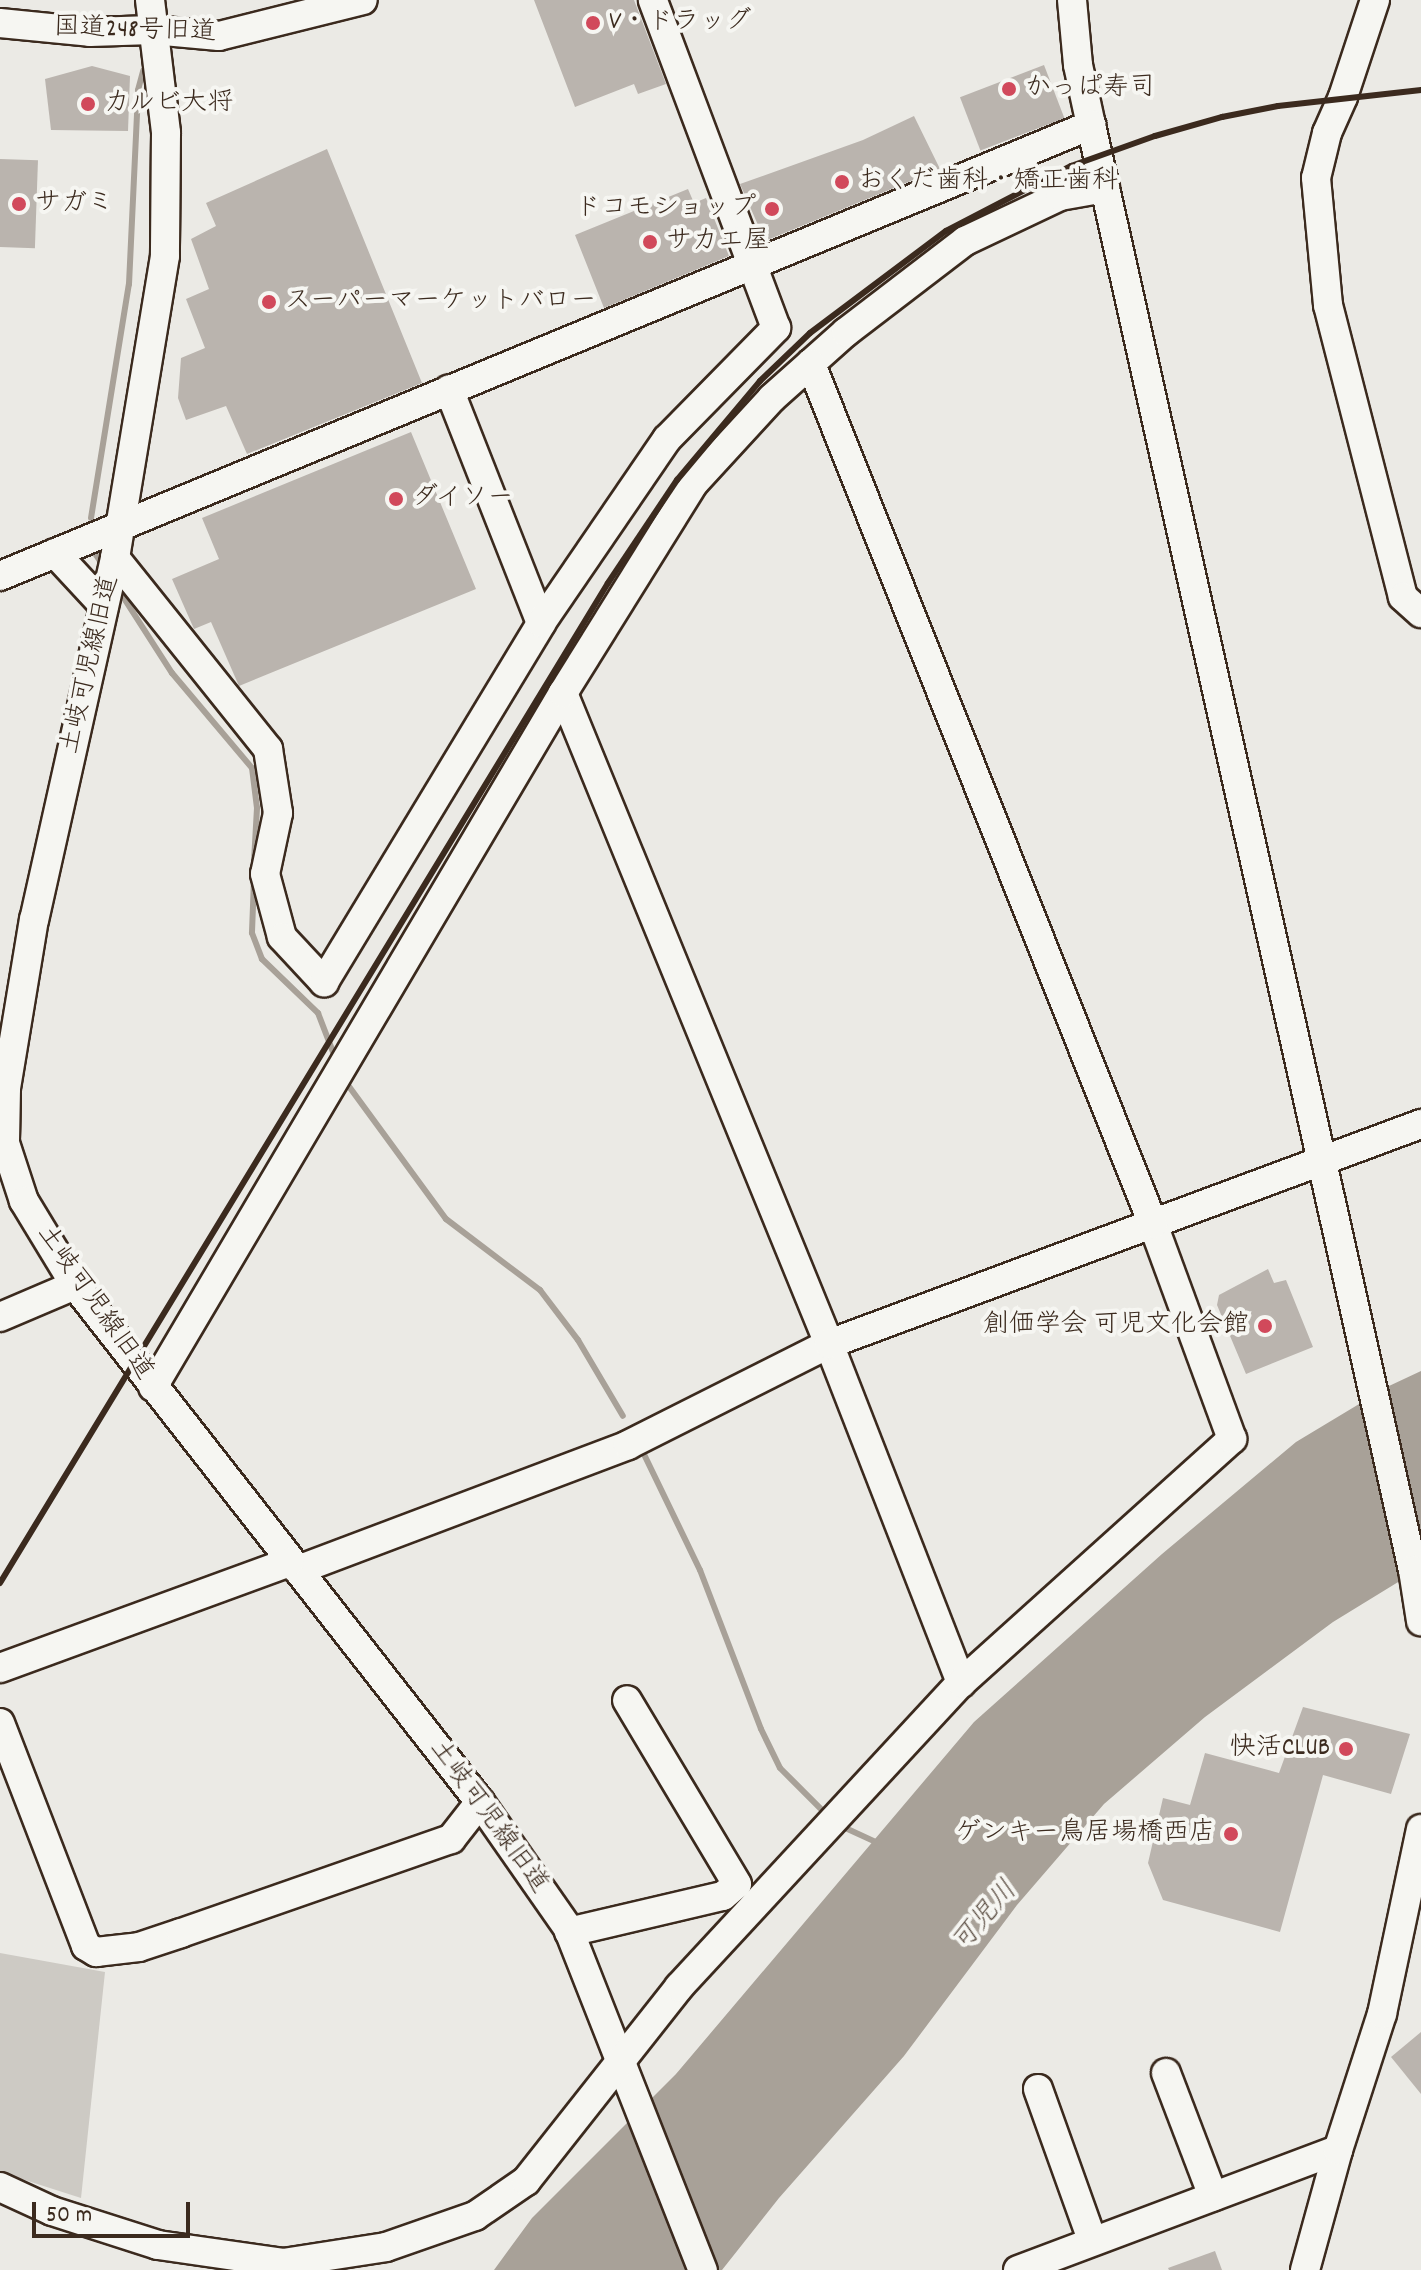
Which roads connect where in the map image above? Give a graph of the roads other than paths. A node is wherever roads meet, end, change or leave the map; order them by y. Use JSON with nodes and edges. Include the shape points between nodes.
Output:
{"nodes":[{"id":1,"x":150,"y":0,"type":"edge"},
{"id":2,"x":363,"y":0,"type":"edge"},
{"id":3,"x":653,"y":0,"type":"edge"},
{"id":4,"x":1072,"y":0,"type":"edge"},
{"id":5,"x":1089,"y":0,"type":"edge"},
{"id":6,"x":1375,"y":0,"type":"edge"},
{"id":7,"x":0,"y":23,"type":"edge"},
{"id":8,"x":153,"y":30,"type":"junction"},
{"id":9,"x":1078,"y":65,"type":"junction"},
{"id":10,"x":1091,"y":125,"type":"junction"},
{"id":11,"x":1105,"y":188,"type":"junction"},
{"id":12,"x":753,"y":267,"type":"junction"},
{"id":13,"x":811,"y":364,"type":"junction"},
{"id":14,"x":449,"y":389,"type":"junction"},
{"id":15,"x":120,"y":526,"type":"junction"},
{"id":16,"x":55,"y":553,"type":"junction"},
{"id":17,"x":115,"y":558,"type":"junction"},
{"id":18,"x":0,"y":576,"type":"edge"},
{"id":19,"x":106,"y":601,"type":"junction"},
{"id":20,"x":1421,"y":613,"type":"edge"},
{"id":21,"x":541,"y":623,"type":"junction"},
{"id":22,"x":563,"y":693,"type":"junction"},
{"id":23,"x":1421,"y":1124,"type":"edge"},
{"id":24,"x":1322,"y":1164,"type":"junction"},
{"id":25,"x":1153,"y":1224,"type":"junction"},
{"id":26,"x":75,"y":1285,"type":"junction"},
{"id":27,"x":0,"y":1317,"type":"edge"},
{"id":28,"x":829,"y":1344,"type":"junction"},
{"id":29,"x":153,"y":1387,"type":"junction"},
{"id":30,"x":293,"y":1566,"type":"junction"},
{"id":31,"x":1421,"y":1621,"type":"edge"},
{"id":32,"x":0,"y":1668,"type":"edge"},
{"id":33,"x":961,"y":1683,"type":"junction"},
{"id":34,"x":627,"y":1700,"type":"dead end"},
{"id":35,"x":0,"y":1723,"type":"edge"},
{"id":36,"x":480,"y":1802,"type":"junction"},
{"id":37,"x":1421,"y":1829,"type":"edge"},
{"id":38,"x":1415,"y":1914,"type":"edge"},
{"id":39,"x":569,"y":1932,"type":"junction"},
{"id":40,"x":620,"y":2059,"type":"junction"},
{"id":41,"x":1166,"y":2073,"type":"dead end"},
{"id":42,"x":1038,"y":2089,"type":"dead end"},
{"id":43,"x":1338,"y":2150,"type":"junction"},
{"id":44,"x":0,"y":2187,"type":"edge"},
{"id":45,"x":1213,"y":2196,"type":"junction"},
{"id":46,"x":1092,"y":2240,"type":"junction"},
{"id":47,"x":703,"y":2270,"type":"edge"},
{"id":48,"x":1018,"y":2270,"type":"edge"},
{"id":49,"x":1305,"y":2270,"type":"edge"}],
"edges":[{"from":1,"to":8,"type":"street","name":"土岐可児線旧道"},
{"from":2,"to":8,"type":"street","name":"国道248号旧道","via":[[219,36]]},
{"from":3,"to":12,"type":"street"},
{"from":4,"to":9,"type":"street"},
{"from":5,"to":9,"type":"street"},
{"from":6,"to":20,"type":"street","via":[[1316,178],[1328,305],[1403,597]]},
{"from":7,"to":8,"type":"street","name":"国道248号旧道","via":[[90,32]]},
{"from":8,"to":15,"type":"street","name":"土岐可児線旧道","via":[[166,133],[165,256]]},
{"from":9,"to":10,"type":"street"},
{"from":10,"to":11,"type":"street"},
{"from":10,"to":12,"type":"street"},
{"from":11,"to":13,"type":"street","via":[[1060,196],[965,241]]},
{"from":11,"to":24,"type":"street"},
{"from":12,"to":14,"type":"street"},
{"from":12,"to":21,"type":"street","via":[[776,328],[667,439]]},
{"from":13,"to":22,"type":"street","via":[[693,484]]},
{"from":13,"to":25,"type":"street"},
{"from":14,"to":15,"type":"street"},
{"from":14,"to":21,"type":"street"},
{"from":15,"to":16,"type":"street"},
{"from":15,"to":17,"type":"street","name":"土岐可児線旧道"},
{"from":16,"to":18,"type":"street"},
{"from":16,"to":19,"type":"street"},
{"from":17,"to":19,"type":"street","name":"土岐可児線旧道"},
{"from":17,"to":21,"type":"street","via":[[268,749],[278,813],[265,874],[282,937],[324,982]]},
{"from":19,"to":26,"type":"street","name":"土岐可児線旧道","via":[[34,919],[6,1089],[5,1143],[24,1201]]},
{"from":22,"to":28,"type":"street"},
{"from":22,"to":29,"type":"street"},
{"from":23,"to":24,"type":"street"},
{"from":24,"to":25,"type":"street"},
{"from":24,"to":31,"type":"street"},
{"from":25,"to":28,"type":"street"},
{"from":25,"to":33,"type":"street","via":[[1232,1439]]},
{"from":26,"to":27,"type":"street"},
{"from":26,"to":29,"type":"street","name":"土岐可児線旧道"},
{"from":28,"to":30,"type":"street","via":[[628,1445]]},
{"from":28,"to":33,"type":"street"},
{"from":29,"to":30,"type":"street","name":"土岐可児線旧道"},
{"from":30,"to":32,"type":"street"},
{"from":30,"to":36,"type":"street","name":"土岐可児線旧道"},
{"from":33,"to":40,"type":"street","via":[[679,1987]]},
{"from":34,"to":39,"type":"street","via":[[737,1884],[723,1896]]},
{"from":35,"to":36,"type":"street","via":[[86,1946],[96,1952],[139,1947],[451,1839]]},
{"from":36,"to":39,"type":"street","name":"土岐可児線旧道"},
{"from":37,"to":38,"type":"street"},
{"from":38,"to":43,"type":"street"},
{"from":39,"to":40,"type":"street","name":"土岐可児線旧道"},
{"from":40,"to":44,"type":"street","via":[[526,2181],[475,2216],[386,2247],[283,2263],[158,2245],[52,2211]]},
{"from":40,"to":47,"type":"street","name":"土岐可児線旧道"},
{"from":41,"to":45,"type":"street"},
{"from":42,"to":46,"type":"street"},
{"from":43,"to":45,"type":"street"},
{"from":43,"to":49,"type":"street"},
{"from":45,"to":46,"type":"street"},
{"from":46,"to":48,"type":"street"}]}
